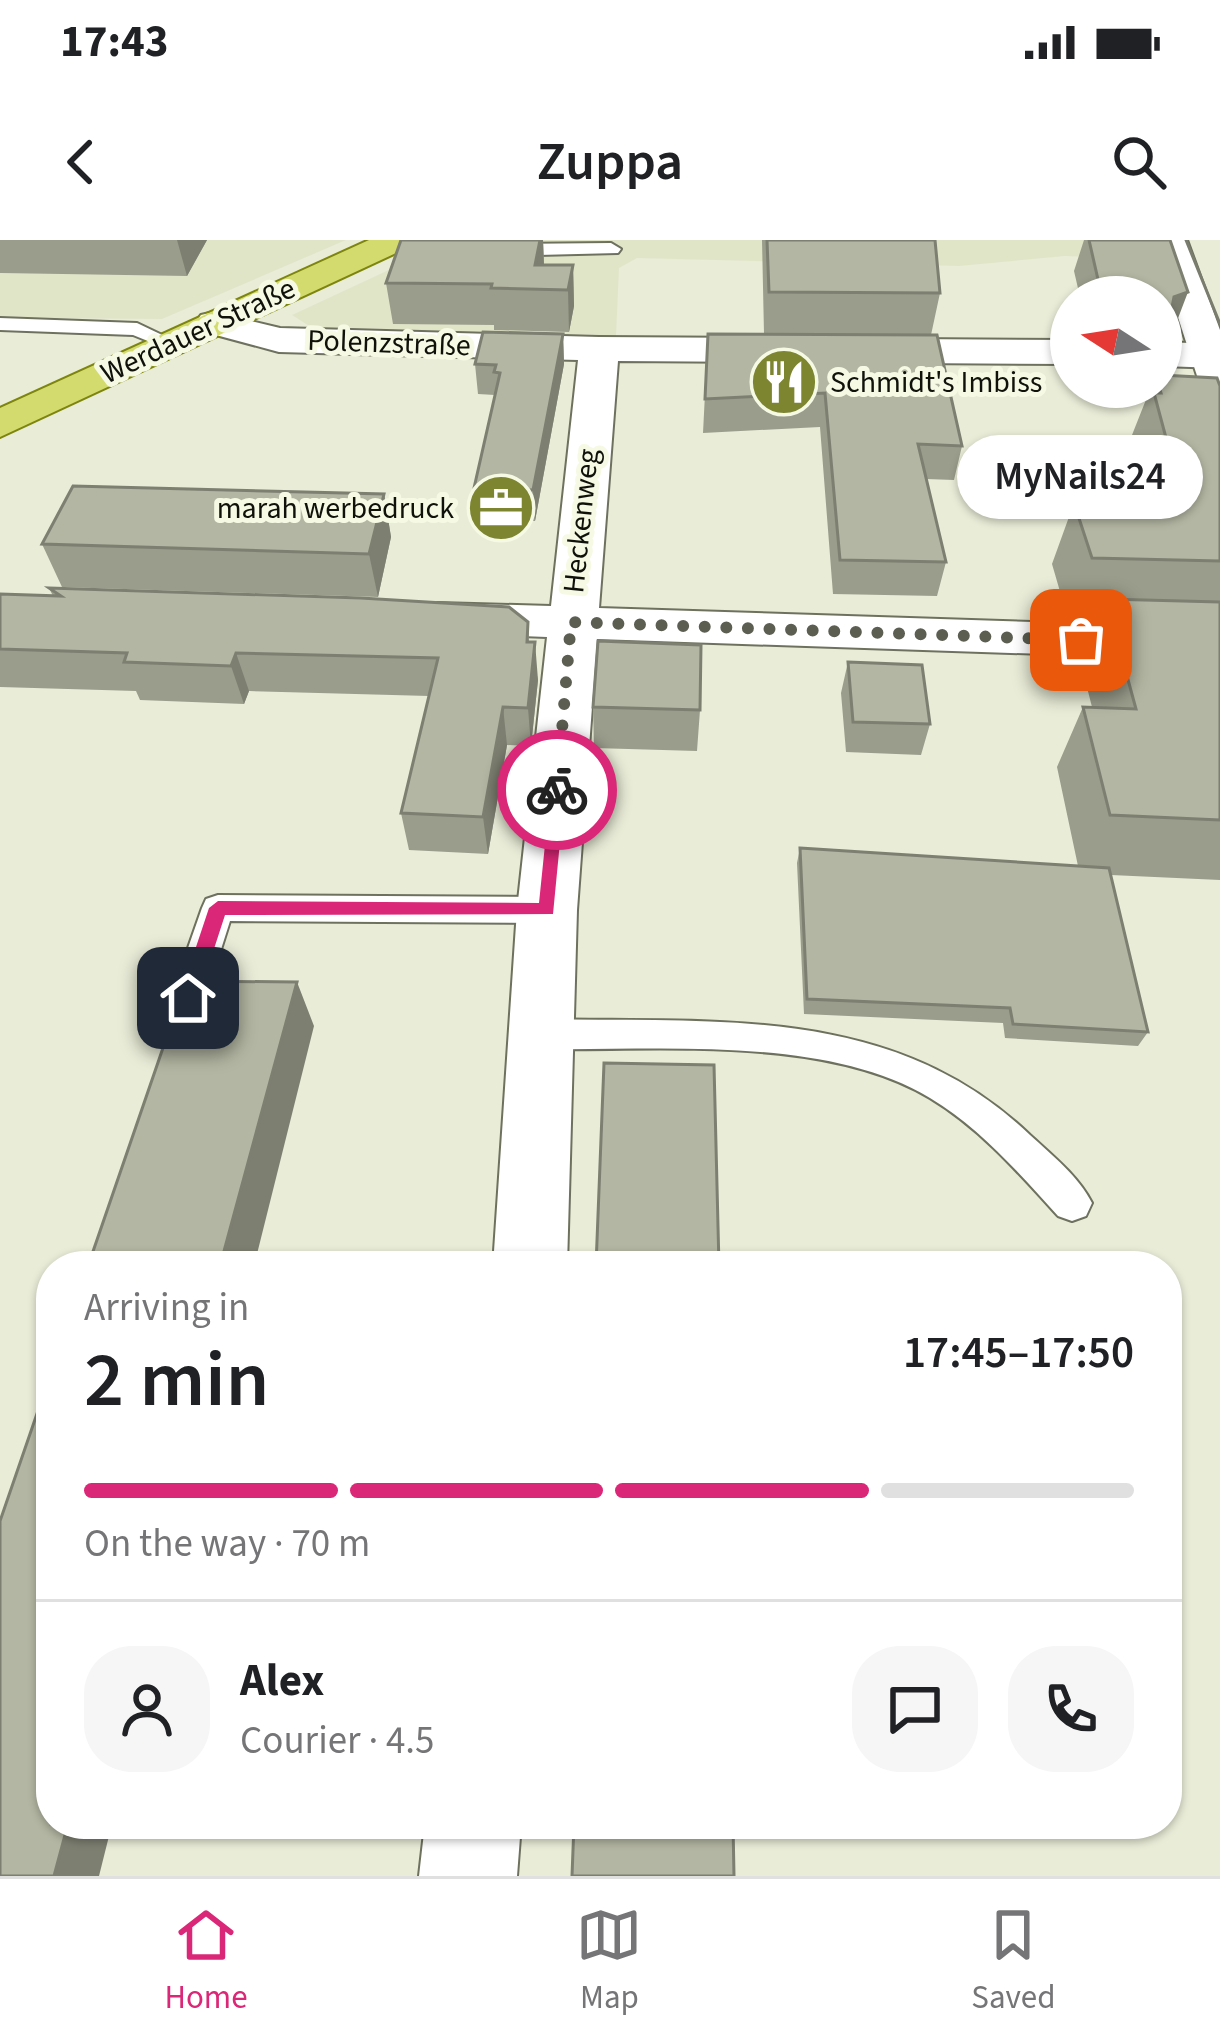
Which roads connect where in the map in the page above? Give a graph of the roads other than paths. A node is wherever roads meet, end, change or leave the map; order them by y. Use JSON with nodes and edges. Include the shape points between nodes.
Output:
{"nodes":[{"id":1,"x":397,"y":240,"type":"edge"},
{"id":2,"x":1170,"y":240,"type":"edge"},
{"id":3,"x":610,"y":249,"type":"dead end"},
{"id":4,"x":498,"y":250,"type":"edge"},
{"id":5,"x":214,"y":323,"type":"junction"},
{"id":6,"x":0,"y":325,"type":"edge"},
{"id":7,"x":170,"y":344,"type":"junction"},
{"id":8,"x":599,"y":349,"type":"junction"},
{"id":9,"x":1050,"y":352,"type":"edge"},
{"id":10,"x":1182,"y":359,"type":"edge"},
{"id":11,"x":1216,"y":366,"type":"edge"},
{"id":12,"x":0,"y":424,"type":"edge"},
{"id":13,"x":381,"y":616,"type":"edge"},
{"id":14,"x":571,"y":622,"type":"junction"},
{"id":15,"x":1220,"y":644,"type":"edge"},
{"id":16,"x":547,"y":910,"type":"junction"},
{"id":17,"x":542,"y":1034,"type":"junction"},
{"id":18,"x":166,"y":1065,"type":"edge"},
{"id":19,"x":1072,"y":1203,"type":"dead end"},
{"id":20,"x":531,"y":1251,"type":"edge"},
{"id":21,"x":472,"y":1839,"type":"edge"},
{"id":22,"x":468,"y":1876,"type":"edge"}],
"edges":[{"from":1,"to":5,"type":"main road","name":"Werdauer Straße"},
{"from":2,"to":11,"type":"street"},
{"from":3,"to":4,"type":"lane"},
{"from":5,"to":7,"type":"main road","name":"Werdauer Straße"},
{"from":5,"to":8,"type":"street","name":"Polenzstraße","via":[[279,340]]},
{"from":6,"to":7,"type":"lane","via":[[137,329]]},
{"from":7,"to":12,"type":"main road","name":"Werdauer Straße"},
{"from":8,"to":9,"type":"street","name":"Polenzstraße"},
{"from":8,"to":14,"type":"street","name":"Heckenweg"},
{"from":10,"to":11,"type":"street"},
{"from":13,"to":14,"type":"street"},
{"from":14,"to":15,"type":"street"},
{"from":14,"to":16,"type":"street","name":"Heckenweg"},
{"from":16,"to":17,"type":"street","name":"Heckenweg"},
{"from":16,"to":18,"type":"lane","via":[[218,908]]},
{"from":17,"to":19,"type":"lane","via":[[822,1045],[926,1077],[1006,1135]]},
{"from":17,"to":20,"type":"street","name":"Heckenweg"},
{"from":21,"to":22,"type":"street"}]}
